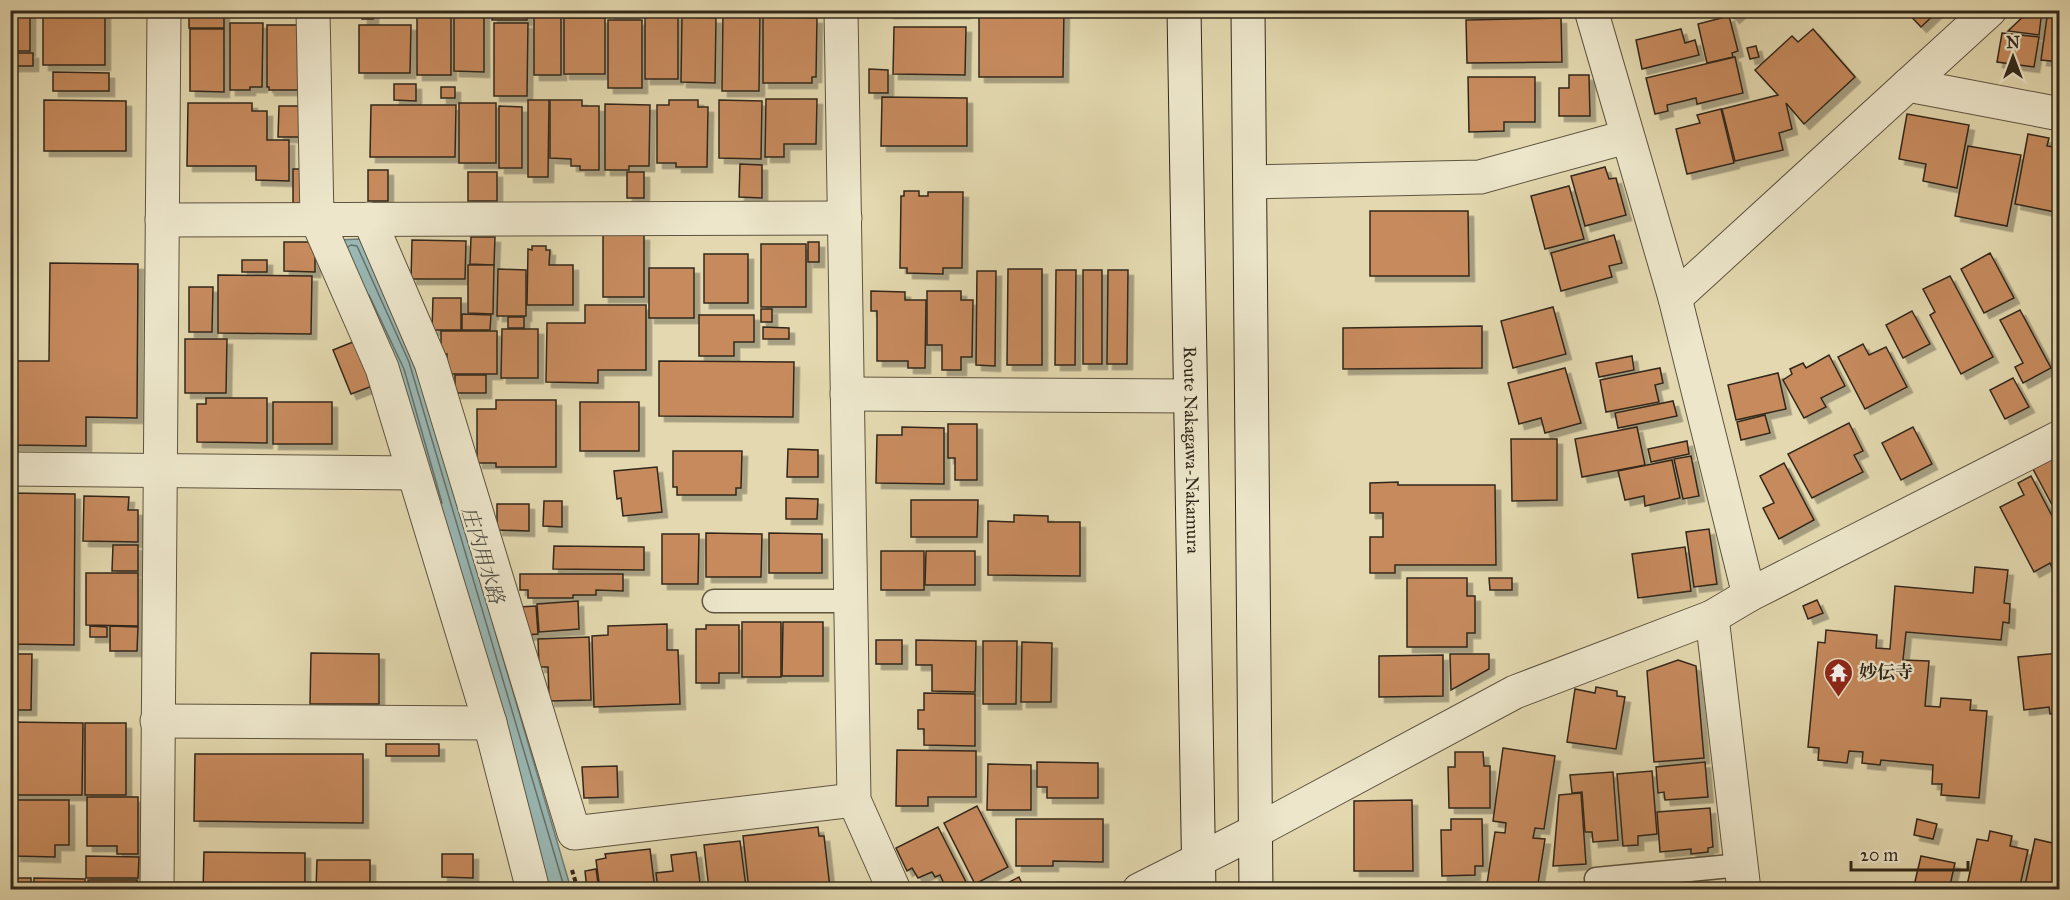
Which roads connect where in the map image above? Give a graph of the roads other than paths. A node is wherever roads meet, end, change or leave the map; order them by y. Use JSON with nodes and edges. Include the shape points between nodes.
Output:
{"nodes":[{"id":1,"x":164,"y":10,"type":"edge"},
{"id":2,"x":313,"y":10,"type":"edge"},
{"id":3,"x":841,"y":10,"type":"edge"},
{"id":4,"x":1184,"y":10,"type":"edge"},
{"id":5,"x":1248,"y":10,"type":"edge"},
{"id":6,"x":1591,"y":10,"type":"edge"},
{"id":7,"x":1990,"y":10,"type":"edge"},
{"id":8,"x":1908,"y":85,"type":"junction"},
{"id":9,"x":2060,"y":114,"type":"edge"},
{"id":10,"x":1626,"y":136,"type":"junction"},
{"id":11,"x":1251,"y":182,"type":"junction"},
{"id":12,"x":844,"y":218,"type":"junction"},
{"id":13,"x":369,"y":219,"type":"junction"},
{"id":14,"x":162,"y":220,"type":"junction"},
{"id":15,"x":317,"y":220,"type":"junction"},
{"id":16,"x":1674,"y":298,"type":"junction"},
{"id":17,"x":847,"y":394,"type":"junction"},
{"id":18,"x":1190,"y":396,"type":"junction"},
{"id":19,"x":2060,"y":437,"type":"edge"},
{"id":20,"x":10,"y":469,"type":"edge"},
{"id":21,"x":160,"y":470,"type":"junction"},
{"id":22,"x":413,"y":473,"type":"junction"},
{"id":23,"x":1749,"y":595,"type":"junction"},
{"id":24,"x":714,"y":601,"type":"dead end"},
{"id":25,"x":850,"y":601,"type":"junction"},
{"id":26,"x":1712,"y":617,"type":"junction"},
{"id":27,"x":157,"y":721,"type":"junction"},
{"id":28,"x":490,"y":723,"type":"junction"},
{"id":29,"x":854,"y":800,"type":"junction"},
{"id":30,"x":1256,"y":831,"type":"junction"},
{"id":31,"x":1199,"y":875,"type":"edge"},
{"id":32,"x":1743,"y":878,"type":"edge"},
{"id":33,"x":1596,"y":879,"type":"dead end"},
{"id":34,"x":157,"y":890,"type":"edge"},
{"id":35,"x":533,"y":890,"type":"edge"},
{"id":36,"x":894,"y":890,"type":"edge"},
{"id":37,"x":1139,"y":890,"type":"edge"},
{"id":38,"x":1256,"y":890,"type":"edge"}],
"edges":[{"from":1,"to":14,"type":"street"},
{"from":2,"to":15,"type":"street"},
{"from":3,"to":12,"type":"street"},
{"from":4,"to":18,"type":"street","name":"Route Nakagawa-Nakamura"},
{"from":5,"to":11,"type":"street"},
{"from":6,"to":10,"type":"street"},
{"from":7,"to":8,"type":"street"},
{"from":8,"to":9,"type":"street"},
{"from":8,"to":16,"type":"street"},
{"from":10,"to":11,"type":"street","via":[[1480,177]]},
{"from":10,"to":16,"type":"street"},
{"from":11,"to":30,"type":"street"},
{"from":12,"to":13,"type":"street"},
{"from":12,"to":17,"type":"street"},
{"from":13,"to":15,"type":"street"},
{"from":13,"to":29,"type":"street","via":[[431,363],[574,833]]},
{"from":14,"to":15,"type":"street"},
{"from":14,"to":21,"type":"street"},
{"from":15,"to":22,"type":"street","via":[[382,368]]},
{"from":16,"to":23,"type":"street"},
{"from":17,"to":18,"type":"street"},
{"from":17,"to":25,"type":"street"},
{"from":18,"to":31,"type":"street","name":"Route Nakagawa-Nakamura"},
{"from":19,"to":23,"type":"street"},
{"from":20,"to":21,"type":"street"},
{"from":21,"to":22,"type":"street"},
{"from":21,"to":27,"type":"street"},
{"from":22,"to":28,"type":"street"},
{"from":23,"to":26,"type":"street"},
{"from":24,"to":25,"type":"lane"},
{"from":25,"to":29,"type":"street"},
{"from":26,"to":30,"type":"street","via":[[1515,692]]},
{"from":26,"to":32,"type":"street"},
{"from":27,"to":28,"type":"street"},
{"from":27,"to":34,"type":"street"},
{"from":28,"to":35,"type":"street"},
{"from":29,"to":36,"type":"street"},
{"from":30,"to":31,"type":"street"},
{"from":30,"to":38,"type":"street"},
{"from":31,"to":37,"type":"street"},
{"from":32,"to":33,"type":"lane"}]}
